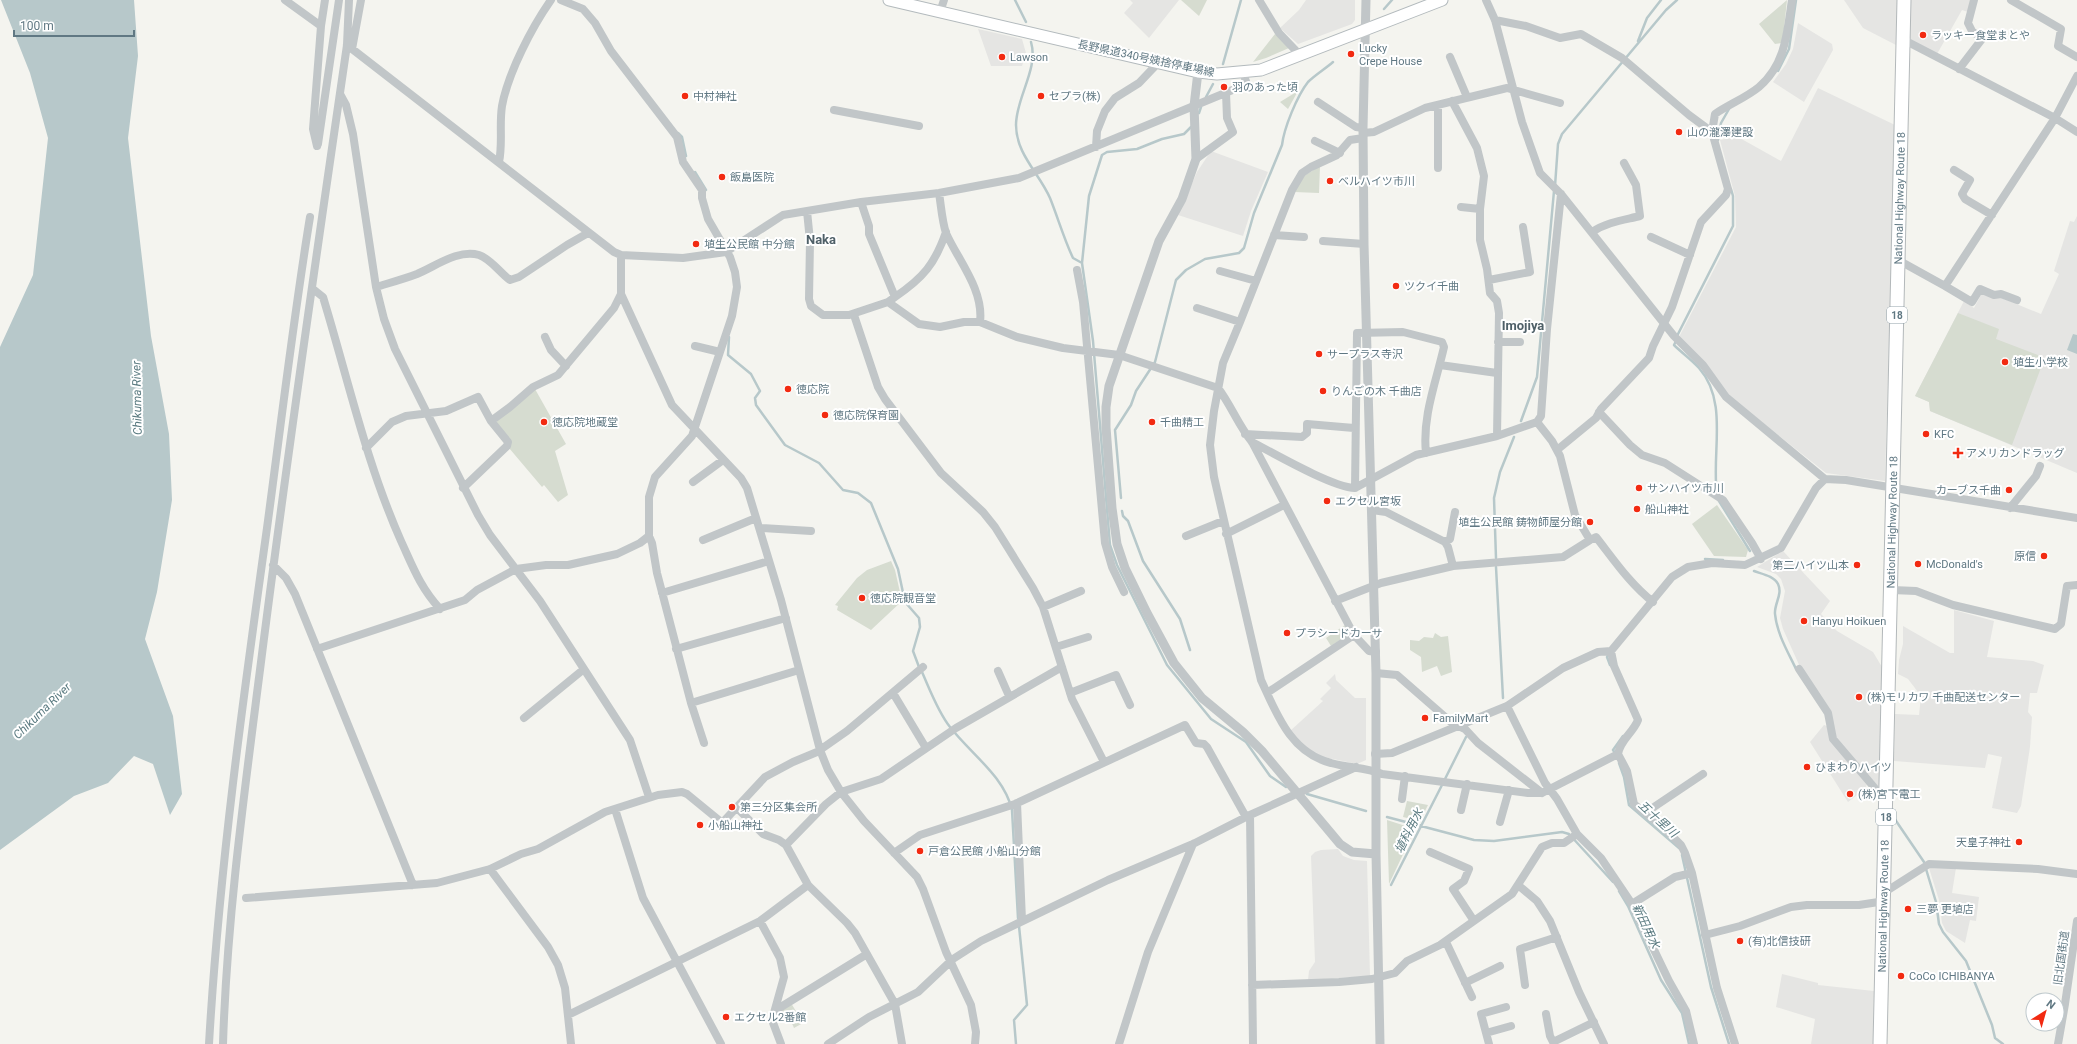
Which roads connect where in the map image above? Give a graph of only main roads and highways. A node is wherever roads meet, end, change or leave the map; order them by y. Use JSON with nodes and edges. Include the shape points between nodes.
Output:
{"nodes":[{"id":1,"x":889,"y":0,"type":"edge"},
{"id":2,"x":1442,"y":0,"type":"edge"},
{"id":3,"x":1904,"y":0,"type":"edge"},
{"id":4,"x":1880,"y":1044,"type":"edge"}],
"edges":[{"from":1,"to":2,"type":"main road","name":"長野県道340号姨捨停車場線","via":[[1198,72],[1217,74],[1261,70]]},
{"from":3,"to":4,"type":"highway","name":"National Highway Route 18","number":"18"}]}
